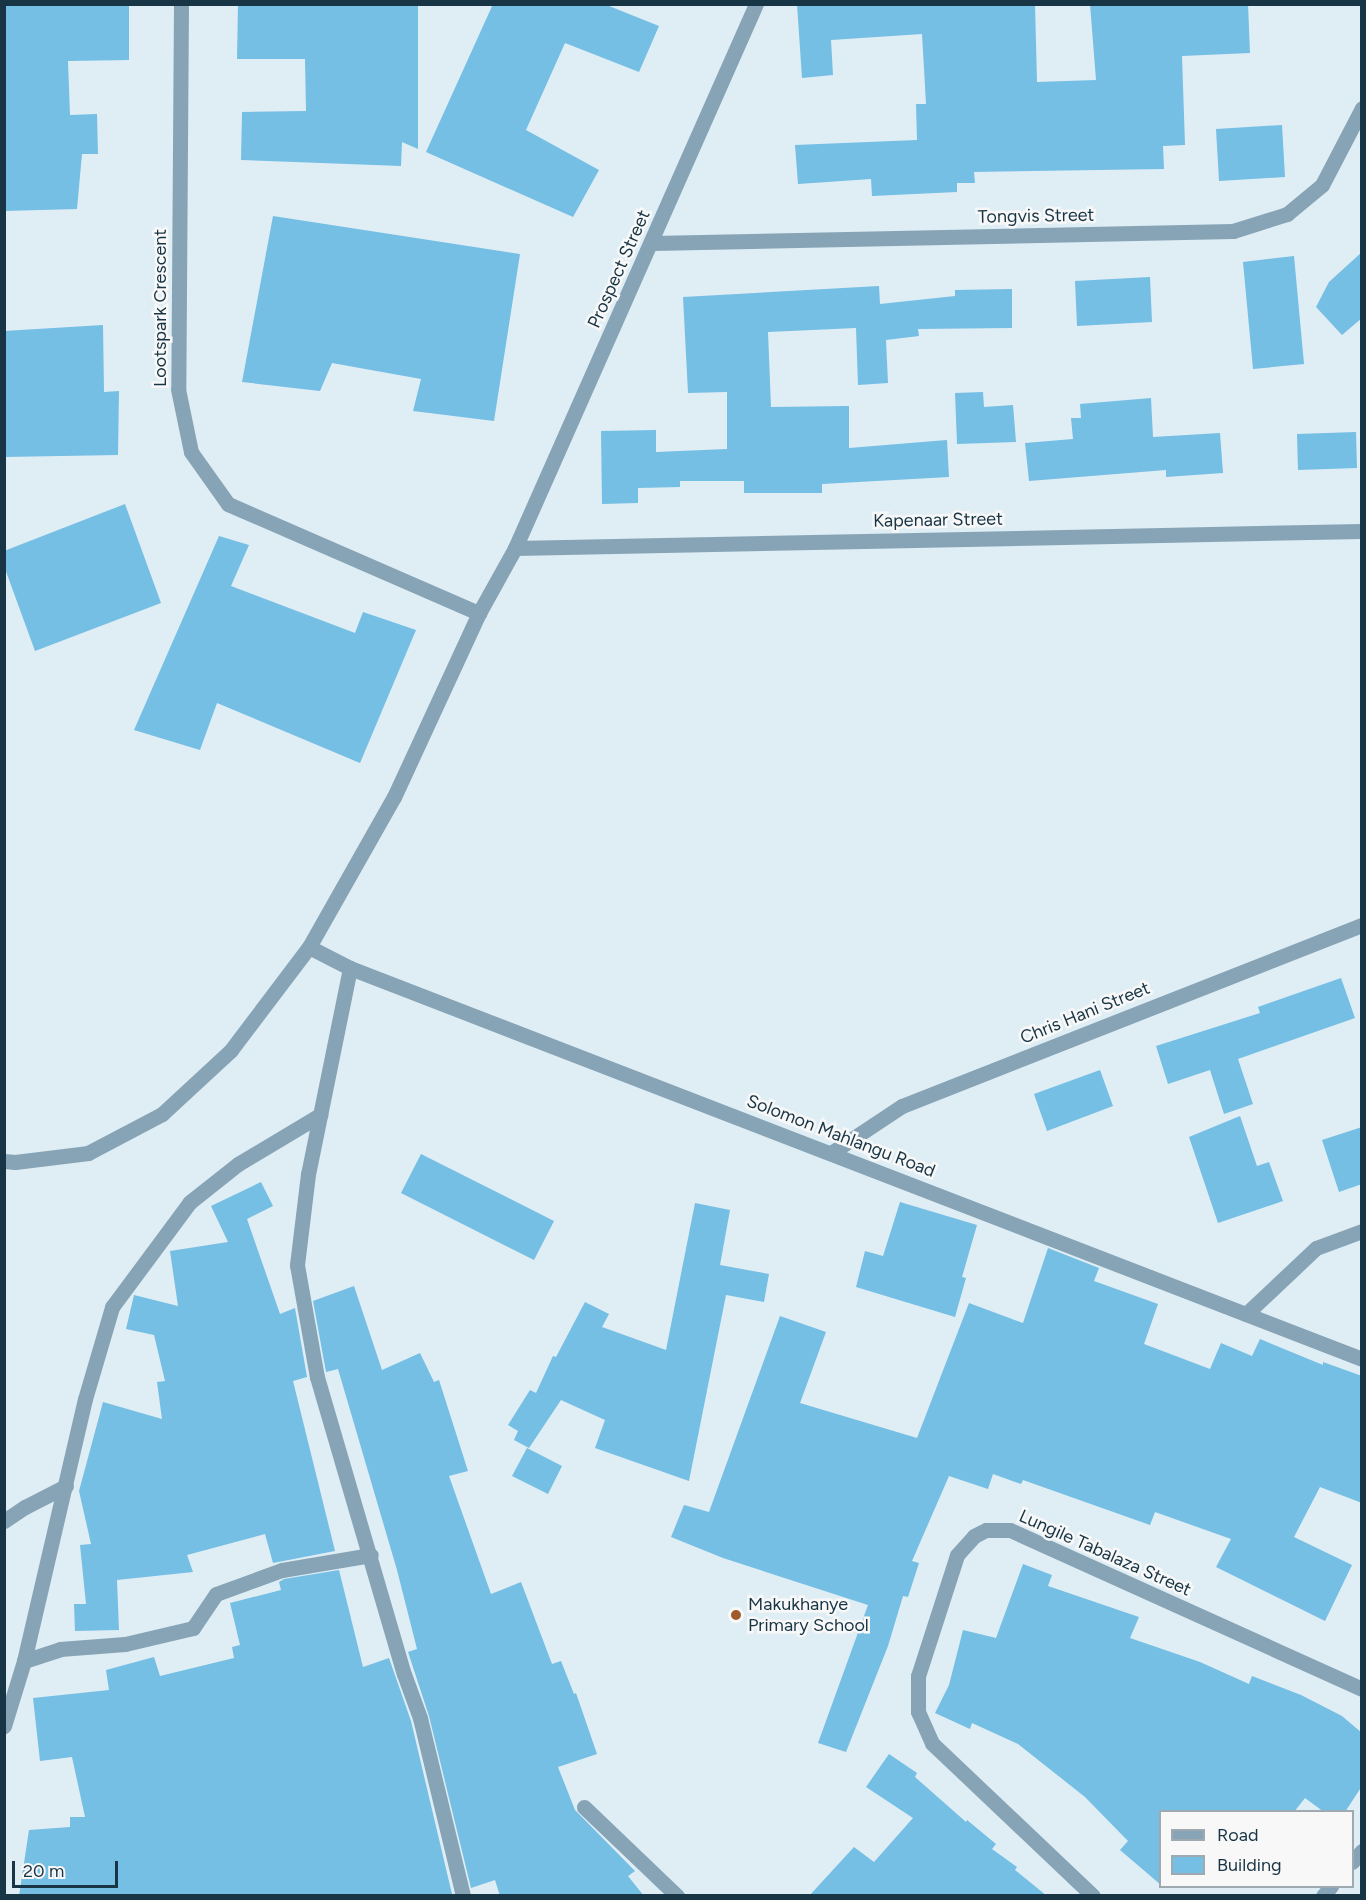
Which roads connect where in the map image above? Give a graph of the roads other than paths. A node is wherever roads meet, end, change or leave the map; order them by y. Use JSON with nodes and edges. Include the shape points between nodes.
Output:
{"nodes":[{"id":1,"x":182,"y":4,"type":"edge"},
{"id":2,"x":756,"y":4,"type":"edge"},
{"id":3,"x":1362,"y":108,"type":"edge"},
{"id":4,"x":652,"y":243,"type":"junction"},
{"id":5,"x":1362,"y":531,"type":"edge"},
{"id":6,"x":515,"y":548,"type":"junction"},
{"id":7,"x":479,"y":613,"type":"junction"},
{"id":8,"x":1362,"y":925,"type":"edge"},
{"id":9,"x":309,"y":947,"type":"junction"},
{"id":10,"x":350,"y":968,"type":"junction"},
{"id":11,"x":320,"y":1115,"type":"junction"},
{"id":12,"x":831,"y":1153,"type":"junction"},
{"id":13,"x":4,"y":1161,"type":"edge"},
{"id":14,"x":1362,"y":1231,"type":"edge"},
{"id":15,"x":1246,"y":1314,"type":"junction"},
{"id":16,"x":1362,"y":1359,"type":"edge"},
{"id":17,"x":66,"y":1486,"type":"junction"},
{"id":18,"x":4,"y":1521,"type":"edge"},
{"id":19,"x":371,"y":1555,"type":"junction"},
{"id":20,"x":24,"y":1661,"type":"junction"},
{"id":21,"x":1362,"y":1689,"type":"edge"},
{"id":22,"x":4,"y":1726,"type":"edge"},
{"id":23,"x":584,"y":1807,"type":"dead end"},
{"id":24,"x":463,"y":1896,"type":"edge"},
{"id":25,"x":677,"y":1896,"type":"edge"},
{"id":26,"x":1093,"y":1896,"type":"edge"}],
"edges":[{"from":1,"to":7,"type":"street","name":"Lootspark Crescent","via":[[178,389],[192,452],[228,504]]},
{"from":2,"to":4,"type":"street","name":"Prospect Street"},
{"from":3,"to":4,"type":"street","name":"Tongvis Street","via":[[1322,185],[1287,214],[1233,231]]},
{"from":4,"to":6,"type":"street","name":"Prospect Street"},
{"from":5,"to":6,"type":"street","name":"Kapenaar Street"},
{"from":6,"to":7,"type":"street","name":"Prospect Street"},
{"from":7,"to":9,"type":"street","name":"Prospect Street","via":[[394,796]]},
{"from":8,"to":12,"type":"street","name":"Chris Hani Street","via":[[902,1106]]},
{"from":9,"to":10,"type":"street","name":"Solomon Mahlangu Road"},
{"from":9,"to":13,"type":"street","name":"Prospect Street","via":[[231,1050],[162,1114],[88,1153]]},
{"from":10,"to":11,"type":"street"},
{"from":10,"to":12,"type":"street","name":"Solomon Mahlangu Road"},
{"from":11,"to":17,"type":"street","via":[[238,1164],[189,1202],[112,1307]]},
{"from":11,"to":19,"type":"street","via":[[297,1265],[317,1377]]},
{"from":12,"to":15,"type":"street","name":"Solomon Mahlangu Road"},
{"from":14,"to":15,"type":"street","via":[[1316,1248]]},
{"from":15,"to":16,"type":"street","name":"Solomon Mahlangu Road"},
{"from":17,"to":18,"type":"street"},
{"from":17,"to":20,"type":"street"},
{"from":19,"to":20,"type":"street","via":[[282,1570],[216,1593],[193,1628],[125,1644],[60,1649]]},
{"from":19,"to":24,"type":"street","via":[[420,1718]]},
{"from":20,"to":22,"type":"street"},
{"from":21,"to":26,"type":"street","name":"Lungile Tabalaza Street","via":[[1010,1530],[986,1530],[974,1536],[957,1555],[918,1676],[918,1712],[932,1743]]},
{"from":23,"to":25,"type":"street"}]}
